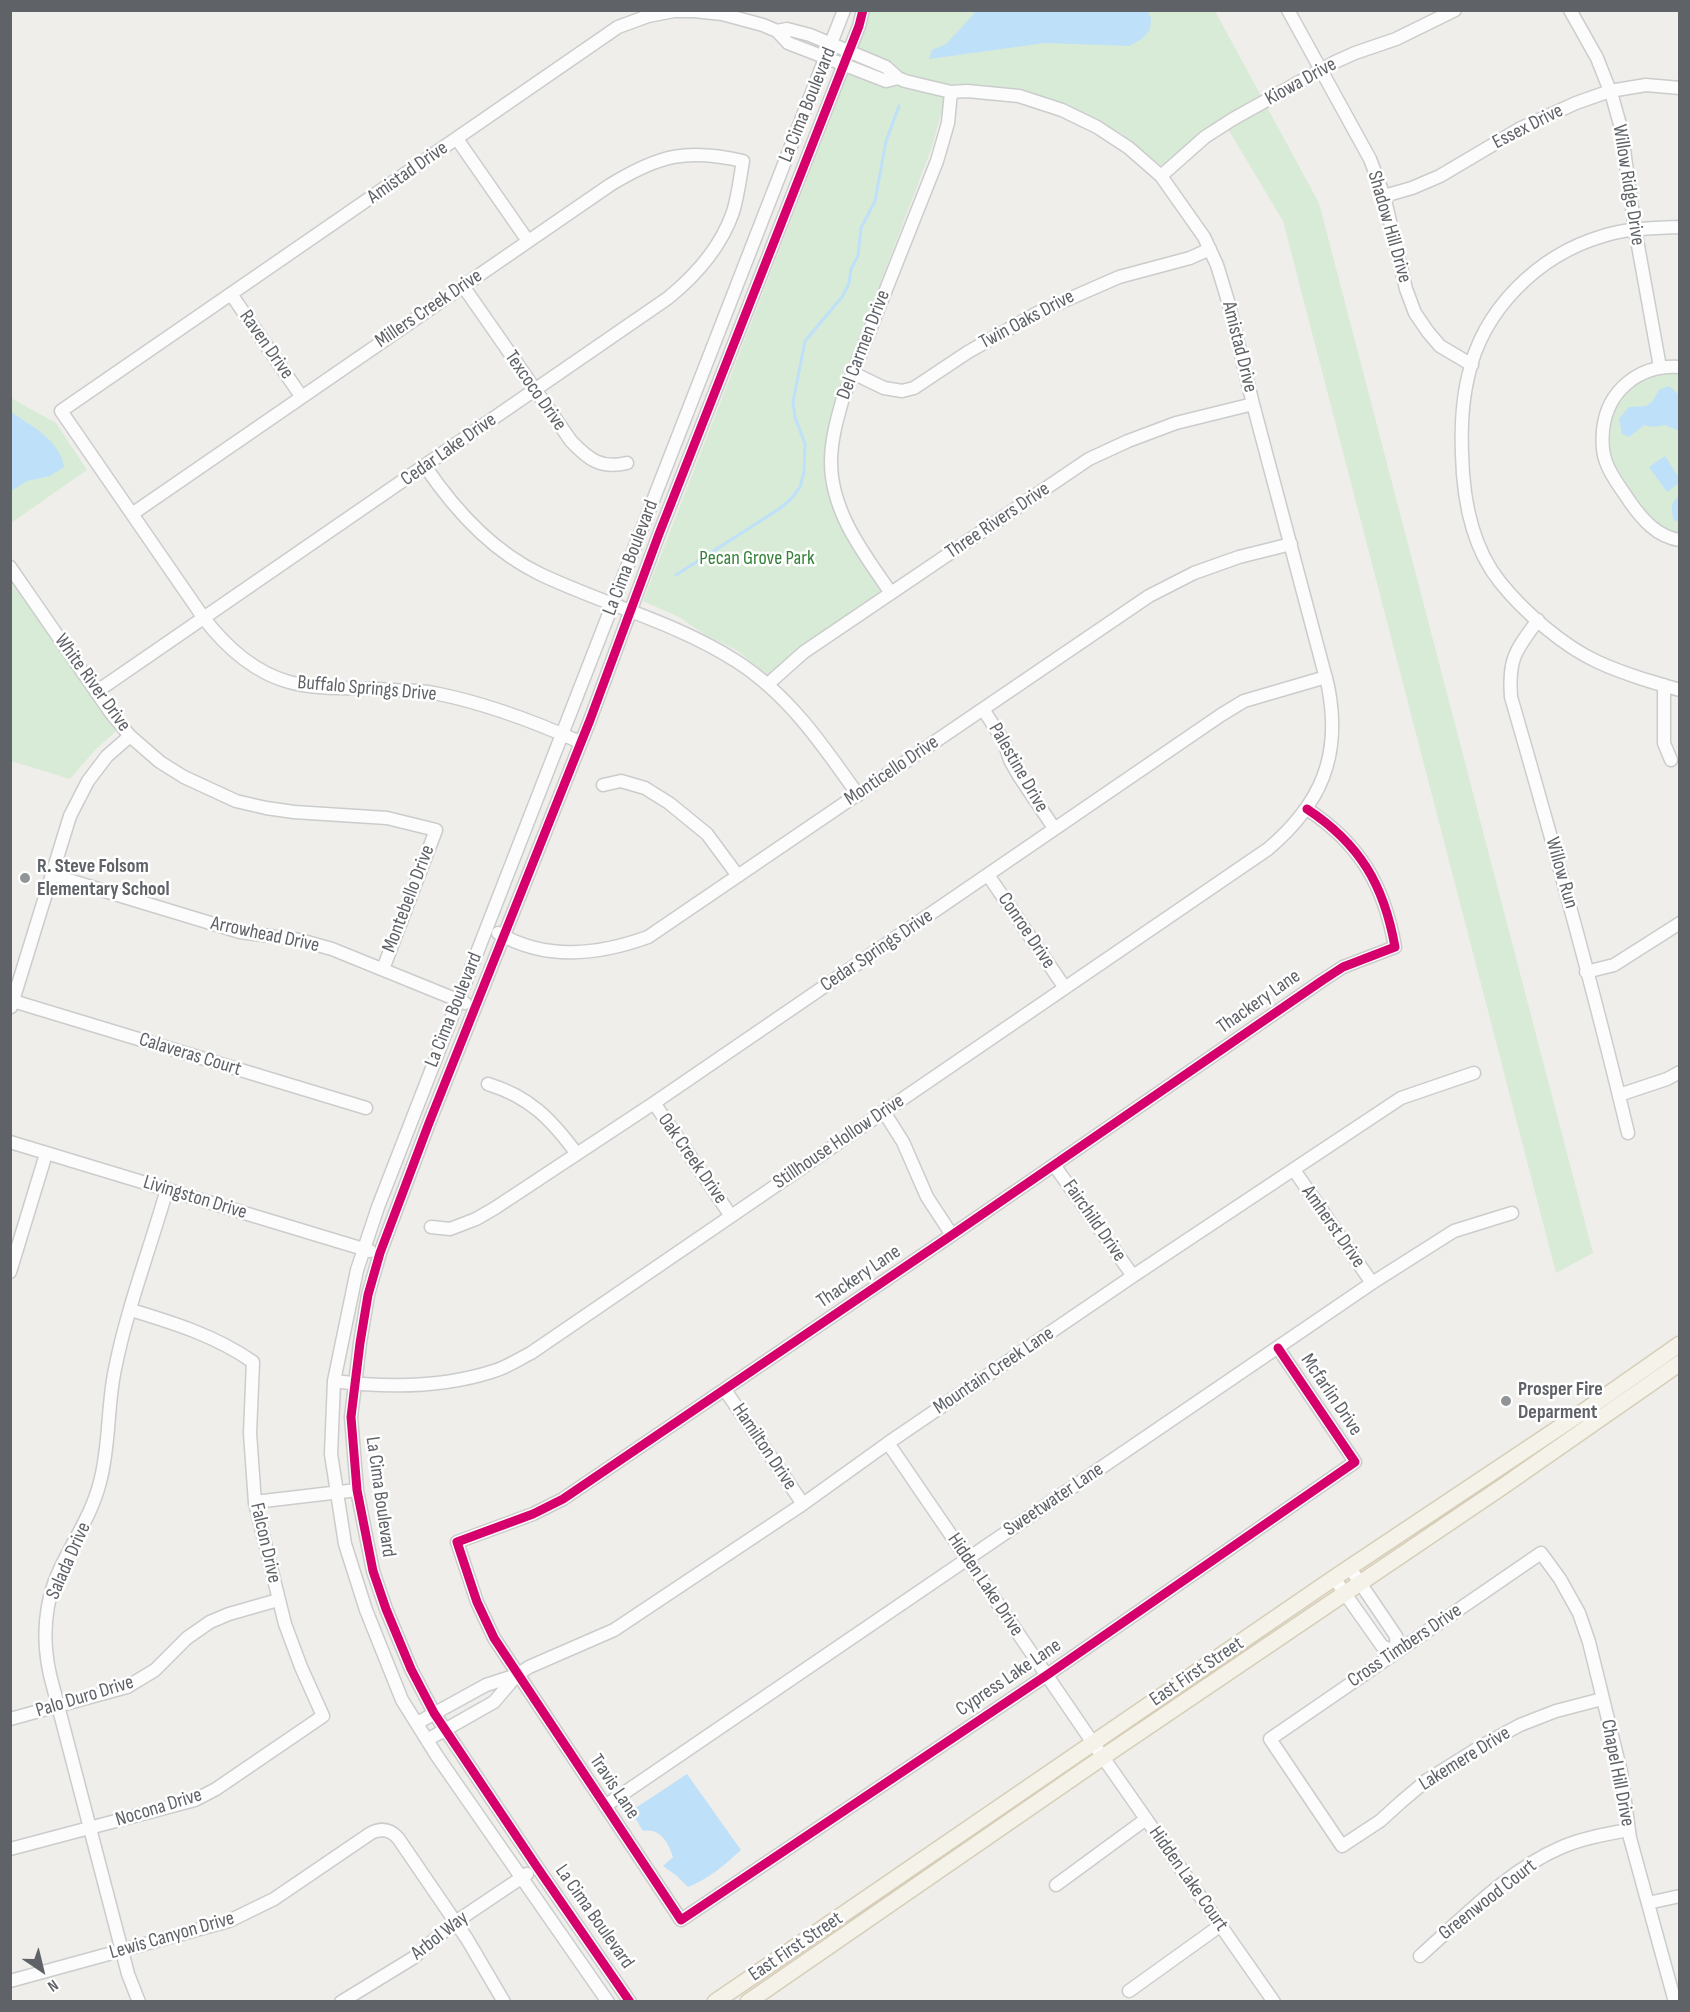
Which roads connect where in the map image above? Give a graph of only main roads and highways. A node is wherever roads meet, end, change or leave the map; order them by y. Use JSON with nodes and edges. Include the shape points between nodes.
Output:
{"nodes":[{"id":1,"x":1680,"y":1344,"type":"edge"},
{"id":2,"x":1680,"y":1363,"type":"edge"},
{"id":3,"x":1643,"y":1378,"type":"junction"},
{"id":4,"x":1548,"y":1445,"type":"junction"},
{"id":5,"x":1493,"y":1473,"type":"junction"},
{"id":6,"x":1502,"y":1487,"type":"junction"},
{"id":7,"x":715,"y":2001,"type":"edge"},
{"id":8,"x":748,"y":2001,"type":"edge"}],
"edges":[{"from":1,"to":3,"type":"main road","name":"East First Street"},
{"from":2,"to":3,"type":"main road","name":"East First Street"},
{"from":3,"to":4,"type":"main road","name":"East First Street"},
{"from":4,"to":5,"type":"main road","name":"East First Street"},
{"from":4,"to":6,"type":"main road","name":"East First Street"},
{"from":5,"to":6,"type":"main road"},
{"from":5,"to":7,"type":"main road","name":"East First Street"},
{"from":6,"to":8,"type":"main road","name":"East First Street"}]}
